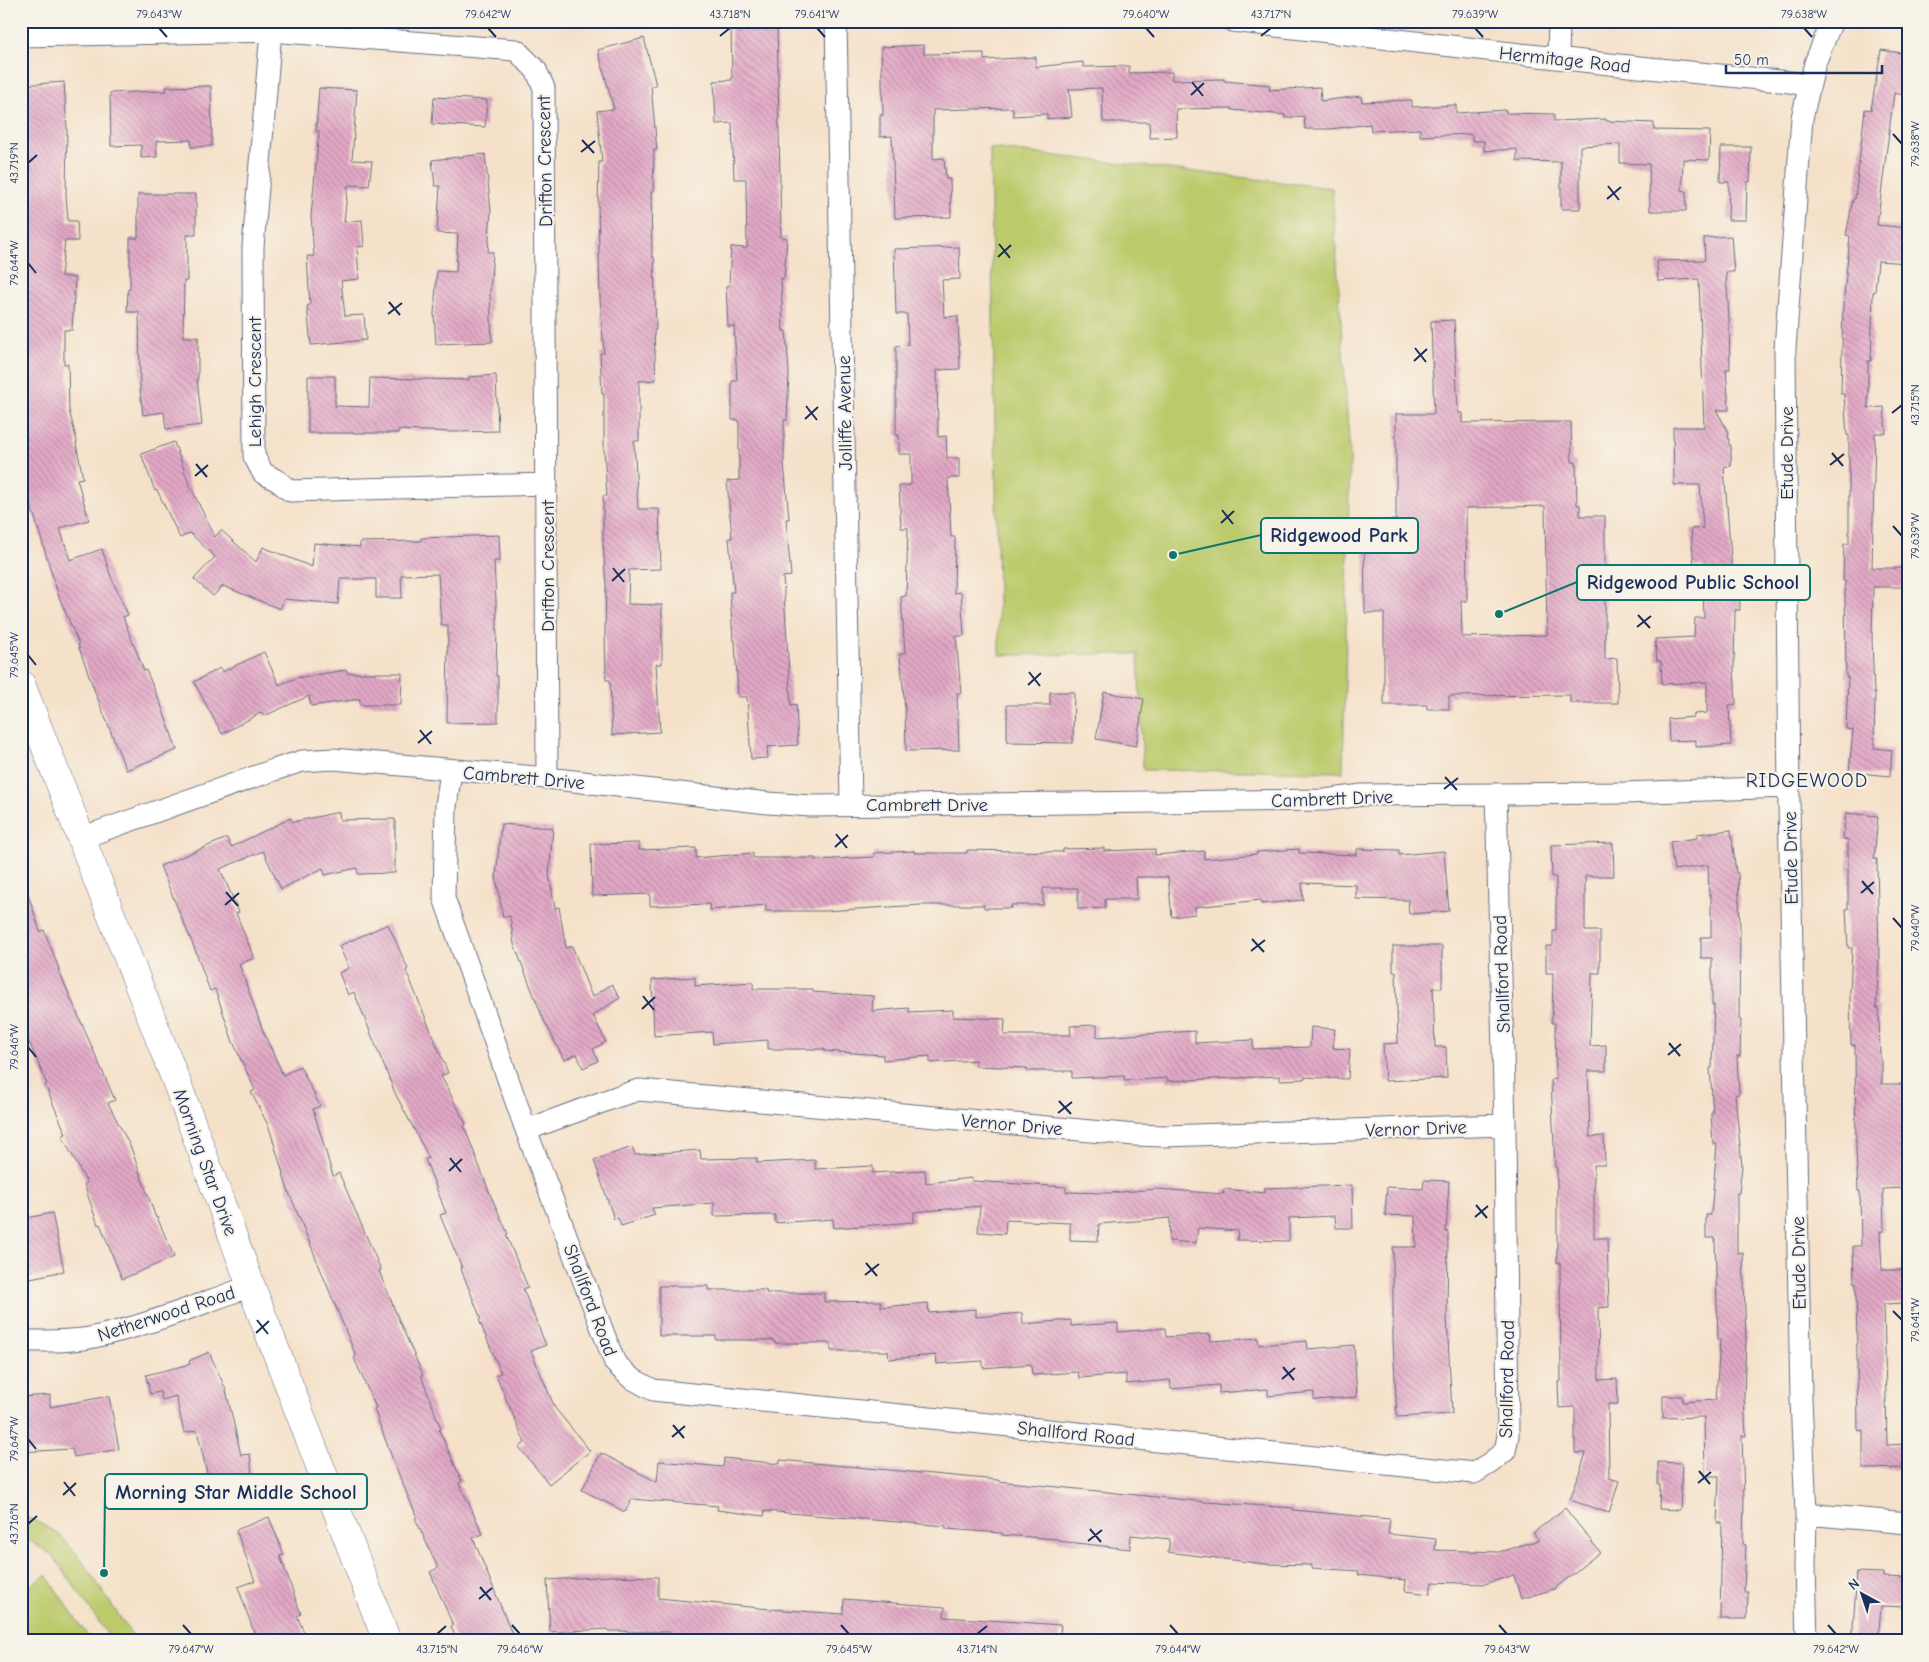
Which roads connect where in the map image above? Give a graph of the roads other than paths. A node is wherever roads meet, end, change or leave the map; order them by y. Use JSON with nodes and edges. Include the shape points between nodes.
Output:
{"nodes":[{"id":1,"x":836,"y":21,"type":"edge"},
{"id":2,"x":1232,"y":21,"type":"edge"},
{"id":3,"x":1559,"y":21,"type":"edge"},
{"id":4,"x":1832,"y":21,"type":"edge"},
{"id":5,"x":271,"y":31,"type":"junction"},
{"id":6,"x":21,"y":36,"type":"edge"},
{"id":7,"x":1558,"y":58,"type":"junction"},
{"id":8,"x":1808,"y":86,"type":"junction"},
{"id":9,"x":547,"y":484,"type":"junction"},
{"id":10,"x":21,"y":684,"type":"edge"},
{"id":11,"x":451,"y":771,"type":"junction"},
{"id":12,"x":547,"y":778,"type":"junction"},
{"id":13,"x":1789,"y":787,"type":"junction"},
{"id":14,"x":1496,"y":794,"type":"junction"},
{"id":15,"x":851,"y":804,"type":"junction"},
{"id":16,"x":81,"y":838,"type":"junction"},
{"id":17,"x":1505,"y":1125,"type":"junction"},
{"id":18,"x":526,"y":1130,"type":"junction"},
{"id":19,"x":251,"y":1286,"type":"junction"},
{"id":20,"x":21,"y":1341,"type":"edge"},
{"id":21,"x":1806,"y":1514,"type":"junction"},
{"id":22,"x":1908,"y":1523,"type":"edge"},
{"id":23,"x":388,"y":1641,"type":"edge"},
{"id":24,"x":1807,"y":1641,"type":"edge"}],
"edges":[{"from":1,"to":15,"type":"street","name":"Jolliffe Avenue"},
{"from":2,"to":7,"type":"street","name":"Hermitage Road"},
{"from":3,"to":7,"type":"street"},
{"from":4,"to":8,"type":"street","name":"Etude Drive"},
{"from":5,"to":6,"type":"street","name":"Drifton Crescent"},
{"from":5,"to":9,"type":"street","name":"Drifton Crescent","via":[[516,50],[536,70],[544,88]]},
{"from":5,"to":9,"type":"street","name":"Lehigh Crescent","via":[[253,247],[254,456],[263,473],[290,491]]},
{"from":7,"to":8,"type":"street","name":"Hermitage Road"},
{"from":8,"to":13,"type":"street","name":"Etude Drive","via":[[1802,118],[1785,348]]},
{"from":9,"to":12,"type":"street","name":"Drifton Crescent"},
{"from":10,"to":16,"type":"street","name":"Morning Star Drive"},
{"from":11,"to":12,"type":"street","name":"Cambrett Drive"},
{"from":11,"to":16,"type":"street","name":"Cambrett Drive","via":[[333,759],[302,761]]},
{"from":11,"to":18,"type":"street","name":"Shallford Road","via":[[446,806],[444,898]]},
{"from":12,"to":15,"type":"street","name":"Cambrett Drive","via":[[768,803]]},
{"from":13,"to":14,"type":"street","name":"Cambrett Drive"},
{"from":13,"to":21,"type":"street","name":"Etude Drive"},
{"from":14,"to":15,"type":"street","name":"Cambrett Drive","via":[[1362,796],[1325,800]]},
{"from":14,"to":17,"type":"street","name":"Shallford Road"},
{"from":16,"to":19,"type":"street","name":"Morning Star Drive","via":[[178,1086]]},
{"from":17,"to":18,"type":"street","name":"Vernor Drive","via":[[1135,1135],[639,1090]]},
{"from":17,"to":18,"type":"street","name":"Shallford Road","via":[[1508,1436],[1505,1451],[1474,1473],[653,1390],[615,1363]]},
{"from":19,"to":20,"type":"street","name":"Netherwood Road","via":[[92,1338]]},
{"from":19,"to":23,"type":"street","name":"Morning Star Drive"},
{"from":21,"to":22,"type":"street"},
{"from":21,"to":24,"type":"street","name":"Etude Drive"}]}
